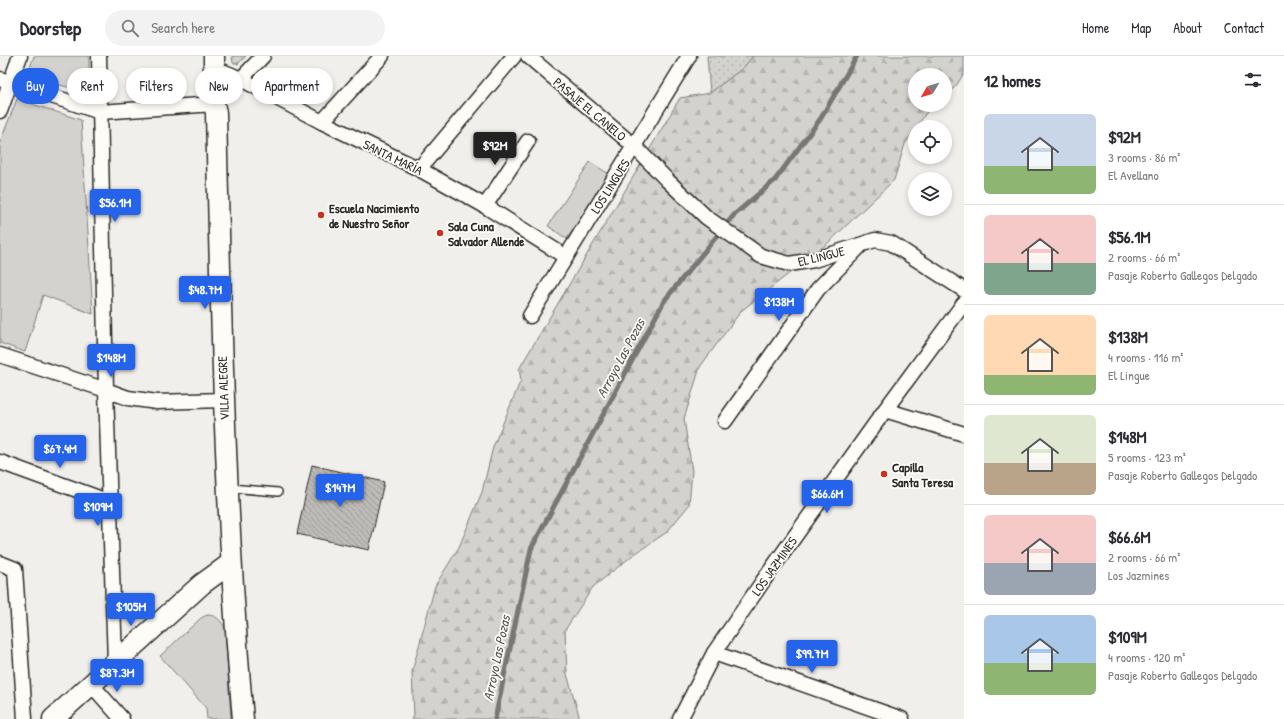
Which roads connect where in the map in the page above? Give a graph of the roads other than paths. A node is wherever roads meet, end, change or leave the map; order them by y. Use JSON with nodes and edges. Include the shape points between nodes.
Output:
{"nodes":[{"id":1,"x":20,"y":56,"type":"edge"},
{"id":2,"x":99,"y":56,"type":"edge"},
{"id":3,"x":263,"y":56,"type":"edge"},
{"id":4,"x":382,"y":56,"type":"edge"},
{"id":5,"x":514,"y":56,"type":"edge"},
{"id":6,"x":528,"y":56,"type":"edge"},
{"id":7,"x":689,"y":56,"type":"edge"},
{"id":8,"x":214,"y":62,"type":"edge"},
{"id":9,"x":224,"y":68,"type":"edge"},
{"id":10,"x":243,"y":77,"type":"edge"},
{"id":11,"x":243,"y":80,"type":"edge"},
{"id":12,"x":5,"y":81,"type":"edge"},
{"id":13,"x":214,"y":104,"type":"joint"},
{"id":14,"x":0,"y":111,"type":"edge"},
{"id":15,"x":100,"y":112,"type":"junction"},
{"id":16,"x":322,"y":122,"type":"junction"},
{"id":17,"x":528,"y":141,"type":"dead end"},
{"id":18,"x":634,"y":146,"type":"junction"},
{"id":19,"x":419,"y":170,"type":"junction"},
{"id":20,"x":485,"y":206,"type":"junction"},
{"id":21,"x":860,"y":246,"type":"junction"},
{"id":22,"x":566,"y":257,"type":"junction"},
{"id":23,"x":964,"y":290,"type":"edge"},
{"id":24,"x":964,"y":303,"type":"edge"},
{"id":25,"x":530,"y":316,"type":"dead end"},
{"id":26,"x":0,"y":355,"type":"edge"},
{"id":27,"x":106,"y":390,"type":"junction"},
{"id":28,"x":223,"y":400,"type":"junction"},
{"id":29,"x":885,"y":410,"type":"junction"},
{"id":30,"x":725,"y":421,"type":"dead end"},
{"id":31,"x":964,"y":434,"type":"edge"},
{"id":32,"x":0,"y":462,"type":"edge"},
{"id":33,"x":227,"y":488,"type":"junction"},
{"id":34,"x":278,"y":492,"type":"dead end"},
{"id":35,"x":110,"y":502,"type":"junction"},
{"id":36,"x":231,"y":563,"type":"junction"},
{"id":37,"x":0,"y":564,"type":"edge"},
{"id":38,"x":714,"y":653,"type":"junction"},
{"id":39,"x":115,"y":662,"type":"junction"},
{"id":40,"x":91,"y":684,"type":"junction"},
{"id":41,"x":25,"y":719,"type":"edge"},
{"id":42,"x":53,"y":719,"type":"edge"},
{"id":43,"x":122,"y":719,"type":"edge"},
{"id":44,"x":243,"y":719,"type":"edge"},
{"id":45,"x":680,"y":719,"type":"edge"},
{"id":46,"x":902,"y":719,"type":"edge"}],
"edges":[{"from":1,"to":12,"type":"street"},
{"from":2,"to":15,"type":"street"},
{"from":3,"to":10,"type":"street"},
{"from":4,"to":16,"type":"street"},
{"from":5,"to":19,"type":"street"},
{"from":6,"to":18,"type":"street","name":"PASAJE EL CANELO"},
{"from":7,"to":18,"type":"street","name":"LOS LINGUES"},
{"from":8,"to":9,"type":"street","name":"SANTA MARÍA"},
{"from":11,"to":16,"type":"street","name":"SANTA MARÍA"},
{"from":12,"to":14,"type":"street"},
{"from":12,"to":15,"type":"street"},
{"from":13,"to":15,"type":"street"},
{"from":13,"to":28,"type":"main road","name":"VILLA ALEGRE"},
{"from":15,"to":27,"type":"street"},
{"from":16,"to":19,"type":"street","name":"SANTA MARÍA"},
{"from":17,"to":20,"type":"street"},
{"from":18,"to":21,"type":"street","name":"EL LINGUE","via":[[706,217],[761,256],[789,264],[814,260]]},
{"from":18,"to":22,"type":"street","name":"LOS LINGUES"},
{"from":19,"to":20,"type":"street","name":"SANTA MARÍA"},
{"from":20,"to":22,"type":"street","name":"SANTA MARÍA"},
{"from":21,"to":23,"type":"street","name":"EL LINGUE","via":[[875,240],[891,243]]},
{"from":21,"to":30,"type":"street","via":[[818,289]]},
{"from":22,"to":25,"type":"street","name":"LOS LINGUES"},
{"from":24,"to":29,"type":"street","name":"LOS JAZMINES"},
{"from":26,"to":27,"type":"street"},
{"from":27,"to":28,"type":"street","via":[[128,398],[157,402]]},
{"from":27,"to":35,"type":"street"},
{"from":28,"to":33,"type":"main road","name":"VILLA ALEGRE"},
{"from":29,"to":31,"type":"street"},
{"from":29,"to":38,"type":"street","name":"LOS JAZMINES"},
{"from":32,"to":35,"type":"street"},
{"from":33,"to":34,"type":"lane"},
{"from":33,"to":36,"type":"main road","name":"VILLA ALEGRE"},
{"from":35,"to":39,"type":"street"},
{"from":36,"to":39,"type":"main road","via":[[202,584]]},
{"from":36,"to":44,"type":"main road","name":"VILLA ALEGRE"},
{"from":37,"to":41,"type":"street","via":[[15,569]]},
{"from":38,"to":45,"type":"street","name":"LOS JAZMINES"},
{"from":38,"to":46,"type":"street"},
{"from":39,"to":40,"type":"main road"},
{"from":40,"to":42,"type":"main road"},
{"from":40,"to":43,"type":"street"}]}
